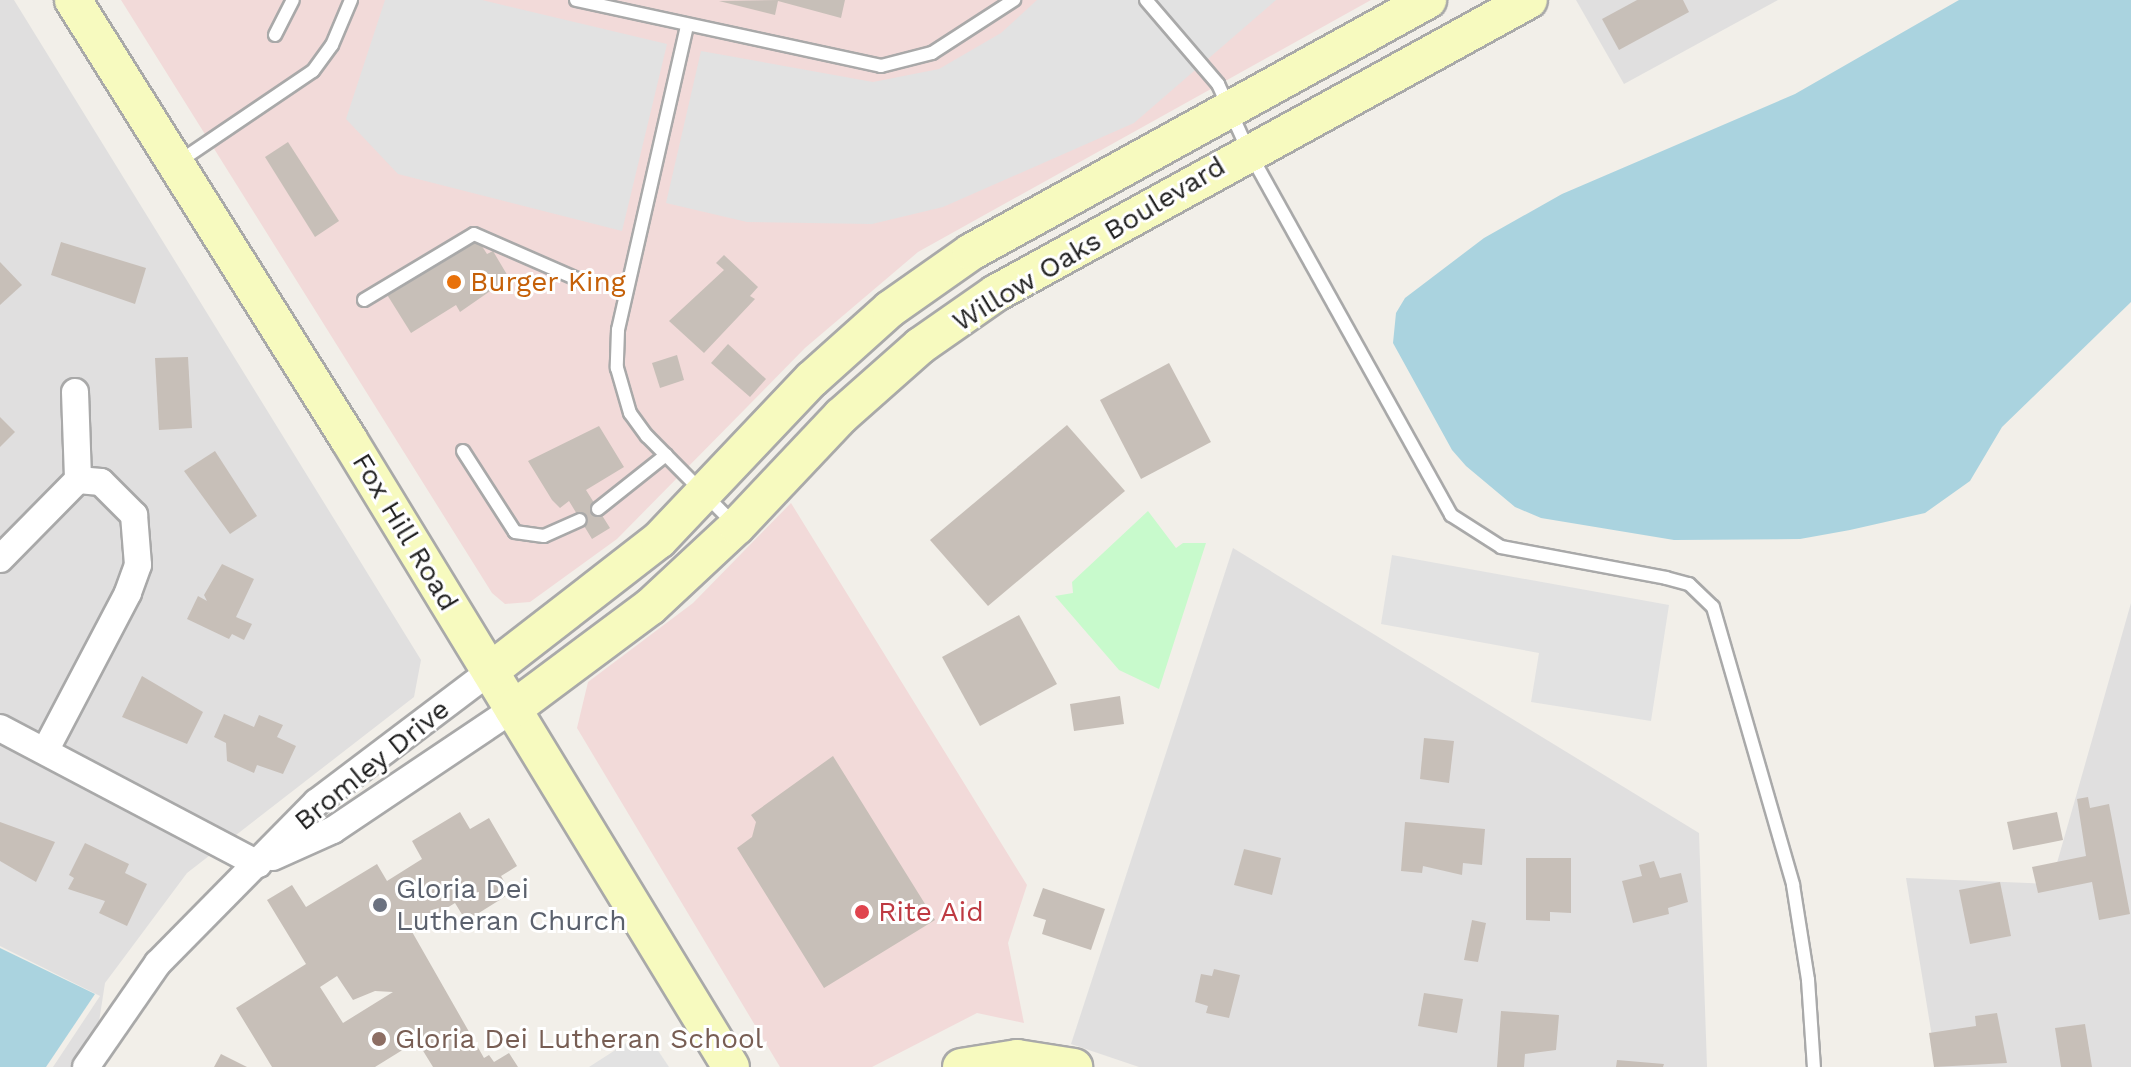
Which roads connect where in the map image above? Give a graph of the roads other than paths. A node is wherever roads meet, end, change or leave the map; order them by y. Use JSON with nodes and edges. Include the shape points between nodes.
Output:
{"nodes":[{"id":1,"x":73,"y":0,"type":"edge"},
{"id":2,"x":293,"y":0,"type":"edge"},
{"id":3,"x":351,"y":0,"type":"edge"},
{"id":4,"x":576,"y":0,"type":"edge"},
{"id":5,"x":1014,"y":0,"type":"edge"},
{"id":6,"x":1146,"y":0,"type":"edge"},
{"id":7,"x":1428,"y":0,"type":"edge"},
{"id":8,"x":1529,"y":0,"type":"edge"},
{"id":9,"x":687,"y":26,"type":"junction"},
{"id":10,"x":275,"y":35,"type":"dead end"},
{"id":11,"x":1230,"y":108,"type":"junction"},
{"id":12,"x":1248,"y":150,"type":"junction"},
{"id":13,"x":175,"y":164,"type":"junction"},
{"id":14,"x":591,"y":285,"type":"dead end"},
{"id":15,"x":364,"y":300,"type":"dead end"},
{"id":16,"x":75,"y":392,"type":"dead end"},
{"id":17,"x":463,"y":451,"type":"dead end"},
{"id":18,"x":666,"y":455,"type":"junction"},
{"id":19,"x":78,"y":480,"type":"junction"},
{"id":20,"x":704,"y":494,"type":"junction"},
{"id":21,"x":598,"y":509,"type":"dead end"},
{"id":22,"x":580,"y":520,"type":"dead end"},
{"id":23,"x":737,"y":526,"type":"junction"},
{"id":24,"x":0,"y":559,"type":"edge"},
{"id":25,"x":490,"y":671,"type":"junction"},
{"id":26,"x":513,"y":709,"type":"junction"},
{"id":27,"x":0,"y":728,"type":"edge"},
{"id":28,"x":45,"y":751,"type":"junction"},
{"id":29,"x":258,"y":864,"type":"junction"},
{"id":30,"x":86,"y":1067,"type":"edge"},
{"id":31,"x":731,"y":1067,"type":"edge"},
{"id":32,"x":961,"y":1067,"type":"edge"},
{"id":33,"x":1074,"y":1067,"type":"edge"},
{"id":34,"x":1814,"y":1067,"type":"edge"}],
"edges":[{"from":1,"to":13,"type":"street","name":"Fox Hill Road"},
{"from":2,"to":10,"type":"lane"},
{"from":3,"to":13,"type":"lane","via":[[332,45],[313,71]]},
{"from":4,"to":9,"type":"lane"},
{"from":5,"to":9,"type":"lane","via":[[932,53],[881,66]]},
{"from":6,"to":11,"type":"lane","via":[[1218,84]]},
{"from":7,"to":11,"type":"street","name":"Willow Oaks Boulevard"},
{"from":8,"to":12,"type":"street","name":"Willow Oaks Boulevard"},
{"from":9,"to":18,"type":"lane","via":[[616,349],[630,413]]},
{"from":11,"to":12,"type":"lane"},
{"from":11,"to":20,"type":"street","name":"Willow Oaks Boulevard","via":[[971,252],[890,309],[812,379]]},
{"from":12,"to":23,"type":"street","name":"Willow Oaks Boulevard","via":[[996,293],[920,346],[841,416]]},
{"from":12,"to":34,"type":"lane","via":[[1441,501],[1464,527],[1524,554],[1689,584],[1713,607],[1793,885],[1808,980]]},
{"from":13,"to":25,"type":"street","name":"Fox Hill Road"},
{"from":14,"to":15,"type":"lane","via":[[474,234],[460,237]]},
{"from":16,"to":19,"type":"street"},
{"from":17,"to":22,"type":"lane","via":[[515,532],[544,536]]},
{"from":18,"to":20,"type":"lane"},
{"from":18,"to":21,"type":"lane"},
{"from":19,"to":24,"type":"street"},
{"from":19,"to":28,"type":"street","via":[[101,482],[134,515],[138,565]]},
{"from":20,"to":23,"type":"lane"},
{"from":20,"to":25,"type":"street","name":"Willow Oaks Boulevard","via":[[659,540]]},
{"from":23,"to":26,"type":"street","name":"Willow Oaks Boulevard","via":[[650,607]]},
{"from":25,"to":26,"type":"street","name":"Fox Hill Road"},
{"from":25,"to":29,"type":"street","name":"Bromley Drive","via":[[317,802]]},
{"from":26,"to":29,"type":"street","name":"Bromley Drive","via":[[333,830]]},
{"from":26,"to":31,"type":"street","name":"Fox Hill Road"},
{"from":27,"to":28,"type":"street"},
{"from":28,"to":29,"type":"street"},
{"from":29,"to":30,"type":"street","name":"Bromley Drive","via":[[158,963]]},
{"from":32,"to":33,"type":"street","via":[[1017,1058]]}]}
